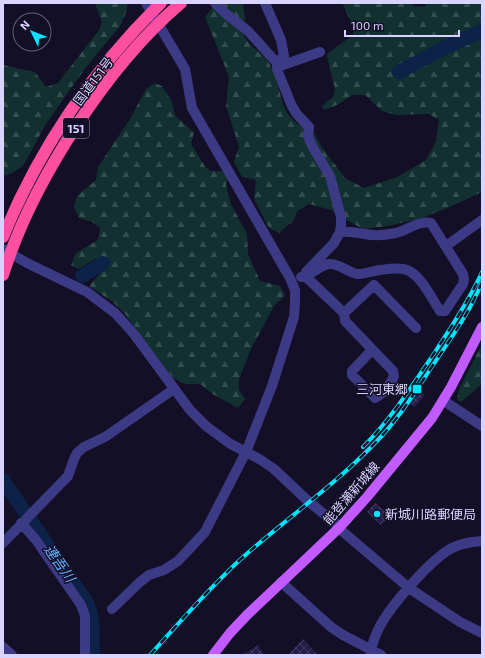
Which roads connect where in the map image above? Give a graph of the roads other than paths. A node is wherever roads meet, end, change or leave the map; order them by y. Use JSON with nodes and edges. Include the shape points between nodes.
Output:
{"nodes":[{"id":1,"x":162,"y":3,"type":"edge"},
{"id":2,"x":182,"y":3,"type":"edge"},
{"id":3,"x":215,"y":3,"type":"edge"},
{"id":4,"x":265,"y":3,"type":"edge"},
{"id":5,"x":149,"y":8,"type":"edge"},
{"id":6,"x":158,"y":24,"type":"junction"},
{"id":7,"x":320,"y":52,"type":"dead end"},
{"id":8,"x":277,"y":63,"type":"junction"},
{"id":9,"x":482,"y":220,"type":"edge"},
{"id":10,"x":340,"y":232,"type":"junction"},
{"id":11,"x":3,"y":237,"type":"edge"},
{"id":12,"x":446,"y":246,"type":"junction"},
{"id":13,"x":7,"y":251,"type":"edge"},
{"id":14,"x":3,"y":275,"type":"edge"},
{"id":15,"x":303,"y":276,"type":"junction"},
{"id":16,"x":293,"y":283,"type":"junction"},
{"id":17,"x":344,"y":313,"type":"junction"},
{"id":18,"x":482,"y":327,"type":"edge"},
{"id":19,"x":416,"y":328,"type":"dead end"},
{"id":20,"x":372,"y":350,"type":"junction"},
{"id":21,"x":174,"y":389,"type":"junction"},
{"id":22,"x":444,"y":400,"type":"junction"},
{"id":23,"x":482,"y":426,"type":"edge"},
{"id":24,"x":246,"y":452,"type":"junction"},
{"id":25,"x":22,"y":522,"type":"junction"},
{"id":26,"x":340,"y":527,"type":"junction"},
{"id":27,"x":482,"y":541,"type":"edge"},
{"id":28,"x":3,"y":543,"type":"edge"},
{"id":29,"x":281,"y":582,"type":"junction"},
{"id":30,"x":409,"y":588,"type":"junction"},
{"id":31,"x":112,"y":608,"type":"dead end"},
{"id":32,"x":482,"y":633,"type":"edge"},
{"id":33,"x":3,"y":647,"type":"edge"},
{"id":34,"x":370,"y":652,"type":"edge"},
{"id":35,"x":12,"y":655,"type":"edge"},
{"id":36,"x":85,"y":655,"type":"edge"},
{"id":37,"x":213,"y":655,"type":"edge"},
{"id":38,"x":381,"y":655,"type":"edge"}],
"edges":[{"from":1,"to":5,"type":"highway","name":"国道151号","number":"151"},
{"from":2,"to":6,"type":"highway","name":"国道151号","number":"151"},
{"from":3,"to":8,"type":"street","via":[[248,31]]},
{"from":4,"to":8,"type":"street","via":[[281,40],[284,56]]},
{"from":5,"to":6,"type":"street"},
{"from":5,"to":11,"type":"highway","name":"国道151号","number":"151","via":[[63,122],[32,176]]},
{"from":6,"to":13,"type":"highway","name":"国道151号","number":"151","via":[[124,62],[74,130]]},
{"from":6,"to":16,"type":"street","via":[[185,69],[192,108]]},
{"from":7,"to":8,"type":"street","via":[[283,64]]},
{"from":8,"to":10,"type":"street","via":[[291,104],[308,125],[308,136],[312,146],[330,176],[341,217]]},
{"from":9,"to":12,"type":"street"},
{"from":10,"to":12,"type":"street","via":[[382,235],[396,233],[426,222],[431,223]]},
{"from":10,"to":15,"type":"street","via":[[334,243]]},
{"from":12,"to":15,"type":"street","via":[[464,279],[457,294],[442,312],[418,278],[407,270],[358,274],[330,264]]},
{"from":13,"to":14,"type":"highway","name":"国道151号","number":"151"},
{"from":13,"to":21,"type":"street","via":[[87,292],[115,313],[134,334]]},
{"from":15,"to":16,"type":"street"},
{"from":15,"to":17,"type":"street"},
{"from":16,"to":24,"type":"street","via":[[294,317],[272,386]]},
{"from":17,"to":19,"type":"street","via":[[374,285]]},
{"from":17,"to":20,"type":"street","via":[[344,321]]},
{"from":18,"to":22,"type":"main road","name":"能登瀬新城線"},
{"from":20,"to":20,"type":"street","via":[[393,371],[394,376],[379,397],[375,398],[352,375],[352,371]]},
{"from":21,"to":24,"type":"street","via":[[206,426]]},
{"from":21,"to":25,"type":"street","via":[[106,437],[77,453],[68,476]]},
{"from":22,"to":23,"type":"street"},
{"from":22,"to":26,"type":"main road","name":"能登瀬新城線"},
{"from":24,"to":26,"type":"street","via":[[274,469]]},
{"from":24,"to":31,"type":"street","via":[[205,532],[178,561],[164,570],[149,575]]},
{"from":25,"to":28,"type":"street"},
{"from":25,"to":36,"type":"street","via":[[81,605],[85,616]]},
{"from":26,"to":29,"type":"main road","name":"能登瀬新城線"},
{"from":26,"to":30,"type":"street"},
{"from":27,"to":30,"type":"street","via":[[463,543],[442,554]]},
{"from":29,"to":34,"type":"street","via":[[332,627]]},
{"from":29,"to":37,"type":"main road","name":"能登瀬新城線","via":[[230,633]]},
{"from":30,"to":32,"type":"street","via":[[460,622]]},
{"from":30,"to":34,"type":"street","via":[[379,627]]},
{"from":33,"to":35,"type":"street"},
{"from":34,"to":38,"type":"street"}]}
